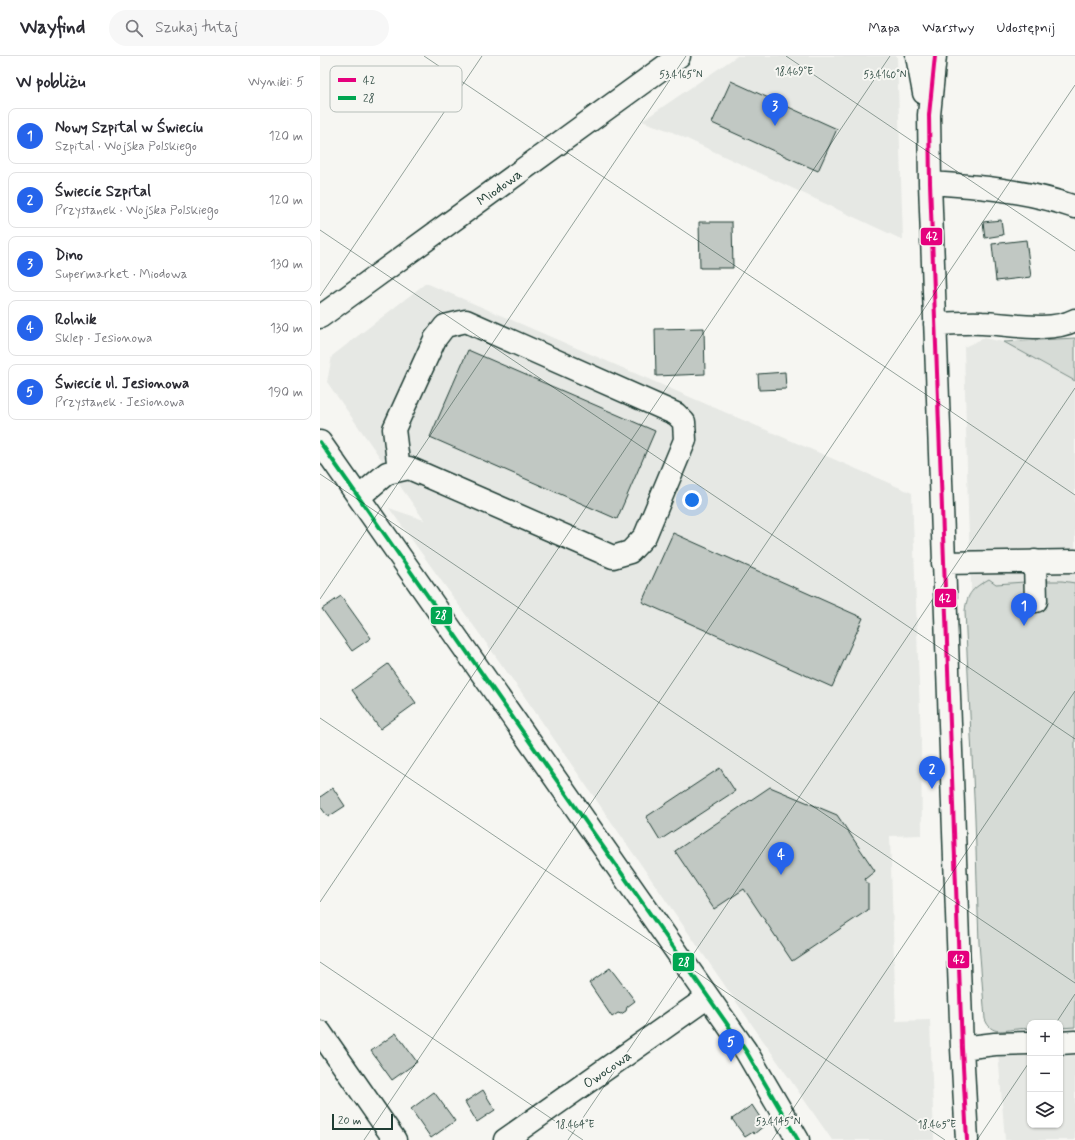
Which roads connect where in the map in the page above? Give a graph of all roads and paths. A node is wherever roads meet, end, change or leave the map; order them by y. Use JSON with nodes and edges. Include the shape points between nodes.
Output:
{"nodes":[{"id":1,"x":678,"y":56,"type":"edge"},
{"id":2,"x":917,"y":56,"type":"edge"},
{"id":3,"x":935,"y":56,"type":"edge"},
{"id":4,"x":929,"y":116,"type":"junction"},
{"id":5,"x":930,"y":183,"type":"junction"},
{"id":6,"x":1075,"y":208,"type":"edge"},
{"id":7,"x":320,"y":317,"type":"edge"},
{"id":8,"x":1075,"y":320,"type":"edge"},
{"id":9,"x":935,"y":324,"type":"junction"},
{"id":10,"x":320,"y":442,"type":"edge"},
{"id":11,"x":399,"y":470,"type":"junction"},
{"id":12,"x":359,"y":497,"type":"junction"},
{"id":13,"x":1035,"y":561,"type":"junction"},
{"id":14,"x":1075,"y":561,"type":"edge"},
{"id":15,"x":944,"y":563,"type":"junction"},
{"id":16,"x":1036,"y":601,"type":"dead end"},
{"id":17,"x":708,"y":997,"type":"junction"},
{"id":18,"x":320,"y":1032,"type":"edge"},
{"id":19,"x":1075,"y":1042,"type":"edge"},
{"id":20,"x":1027,"y":1043,"type":"edge"},
{"id":21,"x":1063,"y":1043,"type":"edge"},
{"id":22,"x":962,"y":1048,"type":"junction"},
{"id":23,"x":967,"y":1139,"type":"edge"},
{"id":24,"x":395,"y":1140,"type":"edge"},
{"id":25,"x":505,"y":1140,"type":"edge"},
{"id":26,"x":798,"y":1140,"type":"edge"}],
"edges":[{"from":1,"to":7,"type":"street","name":"Miodowa"},
{"from":2,"to":4,"type":"street"},
{"from":3,"to":4,"type":"street"},
{"from":4,"to":5,"type":"street"},
{"from":5,"to":6,"type":"street","via":[[1000,189],[1058,201]]},
{"from":5,"to":9,"type":"street"},
{"from":8,"to":9,"type":"street","via":[[1053,326]]},
{"from":9,"to":15,"type":"street"},
{"from":10,"to":12,"type":"street"},
{"from":11,"to":11,"type":"street","via":[[409,468],[613,557],[630,552],[645,536],[685,440],[684,422],[676,414],[466,321],[444,326],[435,339],[397,422],[394,429]]},
{"from":11,"to":12,"type":"street","via":[[387,474]]},
{"from":12,"to":17,"type":"street"},
{"from":13,"to":14,"type":"street"},
{"from":13,"to":15,"type":"street"},
{"from":13,"to":16,"type":"street"},
{"from":15,"to":22,"type":"street"},
{"from":17,"to":25,"type":"street","name":"Owocowa"},
{"from":17,"to":26,"type":"street","via":[[746,1051]]},
{"from":18,"to":24,"type":"street"},
{"from":19,"to":21,"type":"street"},
{"from":20,"to":22,"type":"street"},
{"from":22,"to":23,"type":"street"}]}
